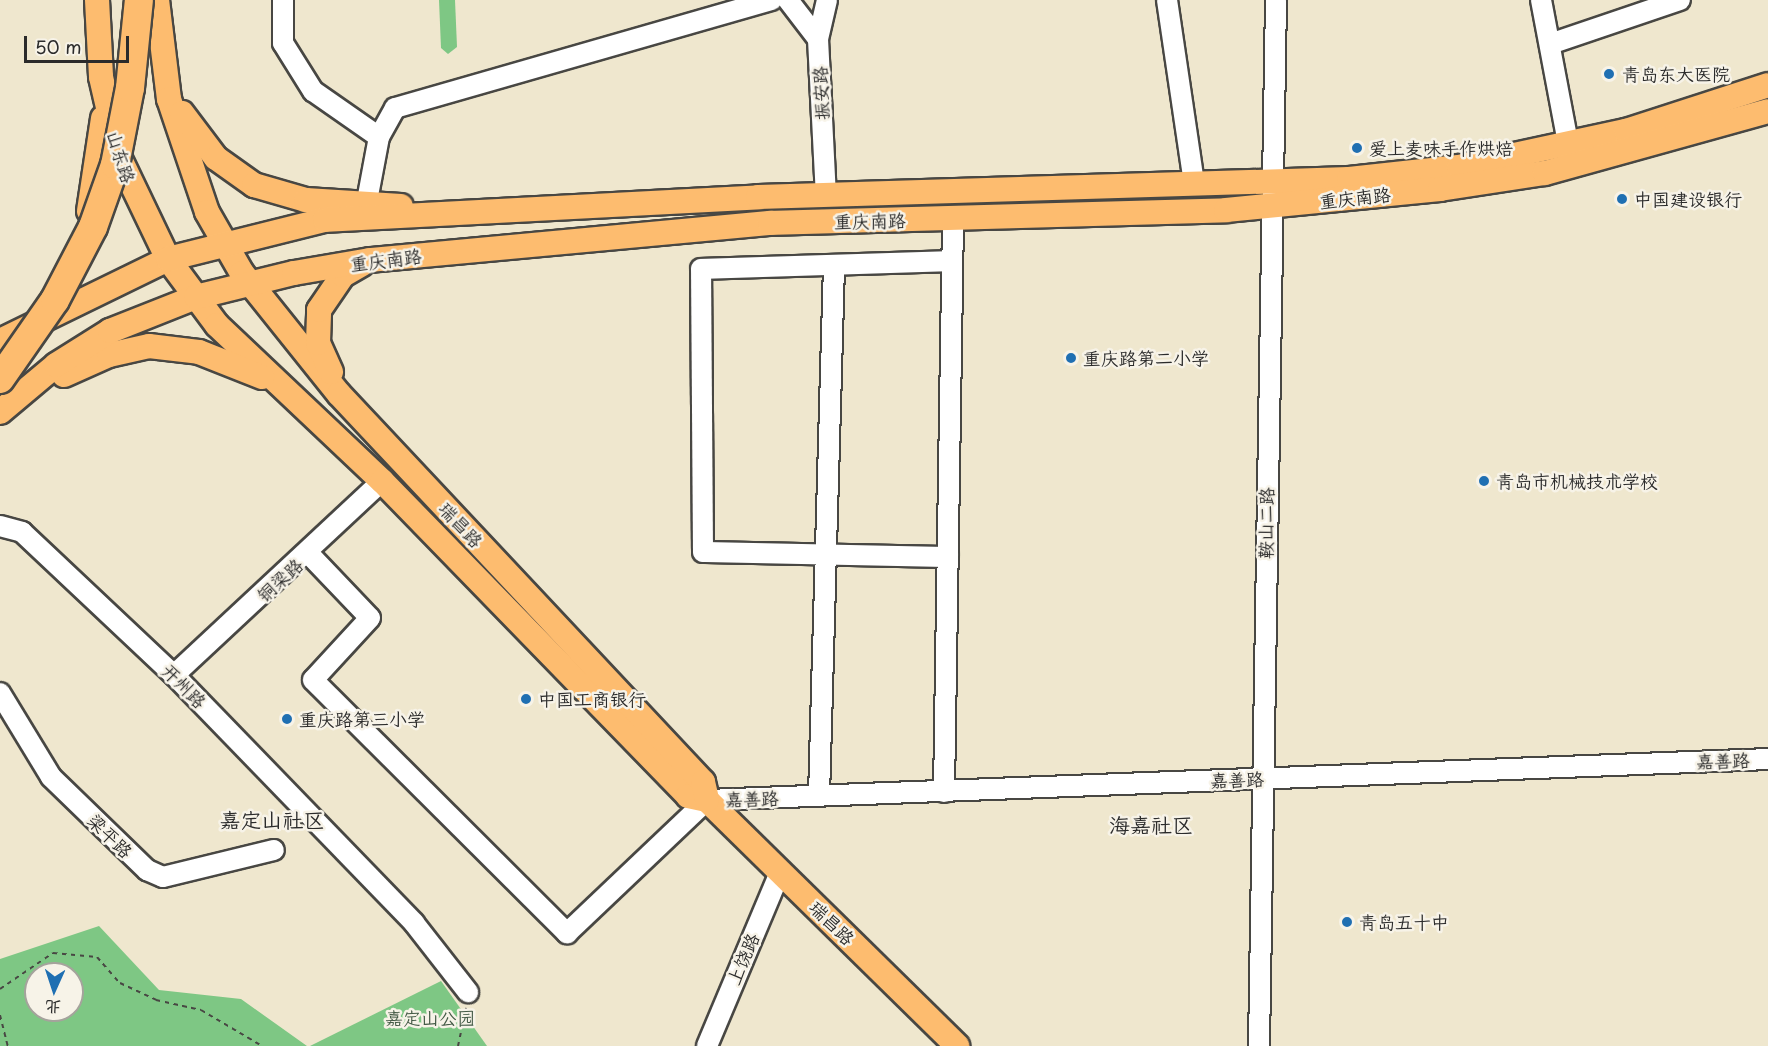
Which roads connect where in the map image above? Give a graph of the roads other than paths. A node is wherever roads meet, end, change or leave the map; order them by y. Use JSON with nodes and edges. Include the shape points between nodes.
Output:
{"nodes":[{"id":1,"x":97,"y":0,"type":"edge"},
{"id":2,"x":120,"y":0,"type":"edge"},
{"id":3,"x":139,"y":0,"type":"edge"},
{"id":4,"x":158,"y":0,"type":"edge"},
{"id":5,"x":283,"y":0,"type":"edge"},
{"id":6,"x":772,"y":0,"type":"edge"},
{"id":7,"x":788,"y":0,"type":"edge"},
{"id":8,"x":826,"y":0,"type":"edge"},
{"id":9,"x":1167,"y":0,"type":"edge"},
{"id":10,"x":1276,"y":0,"type":"edge"},
{"id":11,"x":1541,"y":0,"type":"edge"},
{"id":12,"x":1680,"y":0,"type":"edge"},
{"id":13,"x":818,"y":39,"type":"junction"},
{"id":14,"x":1550,"y":44,"type":"junction"},
{"id":15,"x":101,"y":77,"type":"junction"},
{"id":16,"x":166,"y":85,"type":"junction"},
{"id":17,"x":1768,"y":85,"type":"edge"},
{"id":18,"x":1768,"y":111,"type":"edge"},
{"id":19,"x":379,"y":137,"type":"junction"},
{"id":20,"x":1568,"y":143,"type":"junction"},
{"id":21,"x":1273,"y":180,"type":"junction"},
{"id":22,"x":1194,"y":182,"type":"junction"},
{"id":23,"x":826,"y":196,"type":"junction"},
{"id":24,"x":367,"y":201,"type":"junction"},
{"id":25,"x":1273,"y":206,"type":"junction"},
{"id":26,"x":448,"y":213,"type":"junction"},
{"id":27,"x":953,"y":220,"type":"junction"},
{"id":28,"x":221,"y":241,"type":"junction"},
{"id":29,"x":168,"y":259,"type":"junction"},
{"id":30,"x":370,"y":260,"type":"junction"},
{"id":31,"x":952,"y":261,"type":"junction"},
{"id":32,"x":834,"y":265,"type":"junction"},
{"id":33,"x":248,"y":281,"type":"junction"},
{"id":34,"x":196,"y":297,"type":"junction"},
{"id":35,"x":0,"y":338,"type":"edge"},
{"id":36,"x":0,"y":346,"type":"edge"},
{"id":37,"x":276,"y":383,"type":"junction"},
{"id":38,"x":10,"y":387,"type":"edge"},
{"id":39,"x":339,"y":394,"type":"junction"},
{"id":40,"x":0,"y":412,"type":"edge"},
{"id":41,"x":382,"y":481,"type":"junction"},
{"id":42,"x":0,"y":526,"type":"edge"},
{"id":43,"x":309,"y":554,"type":"junction"},
{"id":44,"x":826,"y":555,"type":"junction"},
{"id":45,"x":948,"y":557,"type":"junction"},
{"id":46,"x":174,"y":675,"type":"junction"},
{"id":47,"x":0,"y":693,"type":"edge"},
{"id":48,"x":1768,"y":759,"type":"edge"},
{"id":49,"x":1260,"y":779,"type":"junction"},
{"id":50,"x":944,"y":792,"type":"junction"},
{"id":51,"x":819,"y":796,"type":"junction"},
{"id":52,"x":707,"y":800,"type":"junction"},
{"id":53,"x":274,"y":850,"type":"dead end"},
{"id":54,"x":780,"y":872,"type":"junction"},
{"id":55,"x":468,"y":992,"type":"road end"},
{"id":56,"x":707,"y":1046,"type":"edge"},
{"id":57,"x":957,"y":1046,"type":"edge"},
{"id":58,"x":1259,"y":1046,"type":"edge"}],
"edges":[{"from":1,"to":15,"type":"main road","name":"山东路"},
{"from":2,"to":36,"type":"highway","via":[[97,159],[76,220],[36,295]]},
{"from":3,"to":38,"type":"highway","bridge":true,"via":[[122,132],[93,227]]},
{"from":4,"to":16,"type":"main road"},
{"from":5,"to":19,"type":"street","via":[[283,44],[313,91]]},
{"from":6,"to":19,"type":"street","via":[[395,108]]},
{"from":7,"to":13,"type":"street"},
{"from":8,"to":13,"type":"street","name":"振安路"},
{"from":9,"to":22,"type":"street"},
{"from":10,"to":21,"type":"street","name":"鞍山二路"},
{"from":11,"to":14,"type":"street"},
{"from":12,"to":14,"type":"street"},
{"from":13,"to":23,"type":"street","name":"振安路"},
{"from":14,"to":20,"type":"street"},
{"from":15,"to":29,"type":"main road","name":"山东路","via":[[120,159]]},
{"from":15,"to":35,"type":"main road","via":[[104,133],[82,233],[55,283]]},
{"from":16,"to":24,"type":"main road","via":[[199,140],[254,185],[306,200]]},
{"from":16,"to":28,"type":"main road"},
{"from":17,"to":20,"type":"main road","name":"重庆南路"},
{"from":18,"to":25,"type":"main road","name":"重庆南路","via":[[1545,173]]},
{"from":19,"to":24,"type":"street"},
{"from":20,"to":21,"type":"main road","name":"重庆南路","via":[[1459,166]]},
{"from":21,"to":22,"type":"main road","name":"重庆南路"},
{"from":21,"to":25,"type":"street","name":"鞍山二路"},
{"from":22,"to":23,"type":"main road","name":"重庆南路"},
{"from":23,"to":26,"type":"main road","name":"重庆南路"},
{"from":24,"to":26,"type":"main road"},
{"from":25,"to":27,"type":"main road","name":"重庆南路"},
{"from":25,"to":49,"type":"street","name":"鞍山二路"},
{"from":26,"to":28,"type":"main road","name":"重庆南路","via":[[325,220]]},
{"from":27,"to":30,"type":"main road","name":"重庆南路","via":[[770,223]]},
{"from":27,"to":31,"type":"street"},
{"from":28,"to":29,"type":"main road","name":"重庆南路"},
{"from":28,"to":33,"type":"main road","name":"瑞昌路"},
{"from":29,"to":34,"type":"main road","name":"山东路"},
{"from":29,"to":35,"type":"main road","name":"重庆南路"},
{"from":30,"to":33,"type":"main road","name":"重庆南路"},
{"from":30,"to":39,"type":"main road","via":[[329,289],[317,319],[318,343]]},
{"from":31,"to":32,"type":"street"},
{"from":31,"to":45,"type":"street"},
{"from":32,"to":44,"type":"street"},
{"from":32,"to":44,"type":"street","via":[[701,269],[703,552]]},
{"from":33,"to":34,"type":"main road","name":"重庆南路"},
{"from":33,"to":39,"type":"main road","name":"瑞昌路"},
{"from":34,"to":37,"type":"main road","name":"瑞昌路"},
{"from":34,"to":38,"type":"main road","name":"重庆南路","via":[[110,331]]},
{"from":37,"to":38,"type":"main road","via":[[199,352],[149,346]]},
{"from":37,"to":41,"type":"main road","name":"瑞昌路"},
{"from":38,"to":40,"type":"main road","name":"重庆南路"},
{"from":39,"to":52,"type":"main road","name":"瑞昌路","via":[[704,782]]},
{"from":41,"to":43,"type":"street","name":"铜梁路"},
{"from":41,"to":52,"type":"main road","name":"瑞昌路","via":[[688,796]]},
{"from":42,"to":46,"type":"street","name":"开州路","via":[[22,532]]},
{"from":43,"to":46,"type":"street","name":"铜梁路"},
{"from":43,"to":52,"type":"street","via":[[370,618],[313,680],[567,933]]},
{"from":44,"to":45,"type":"street"},
{"from":44,"to":51,"type":"street"},
{"from":45,"to":50,"type":"street"},
{"from":46,"to":55,"type":"street","name":"开州路","via":[[356,863]]},
{"from":47,"to":53,"type":"street","name":"梁平路","via":[[51,777],[147,870],[164,877]]},
{"from":48,"to":49,"type":"street","name":"嘉善路"},
{"from":49,"to":50,"type":"street","name":"嘉善路"},
{"from":49,"to":58,"type":"street","name":"鞍山二路"},
{"from":50,"to":51,"type":"street","name":"嘉善路"},
{"from":51,"to":52,"type":"street","name":"嘉善路"},
{"from":52,"to":54,"type":"main road","name":"瑞昌路"},
{"from":54,"to":56,"type":"street","name":"上饶路"},
{"from":54,"to":57,"type":"main road","name":"瑞昌路"}]}
